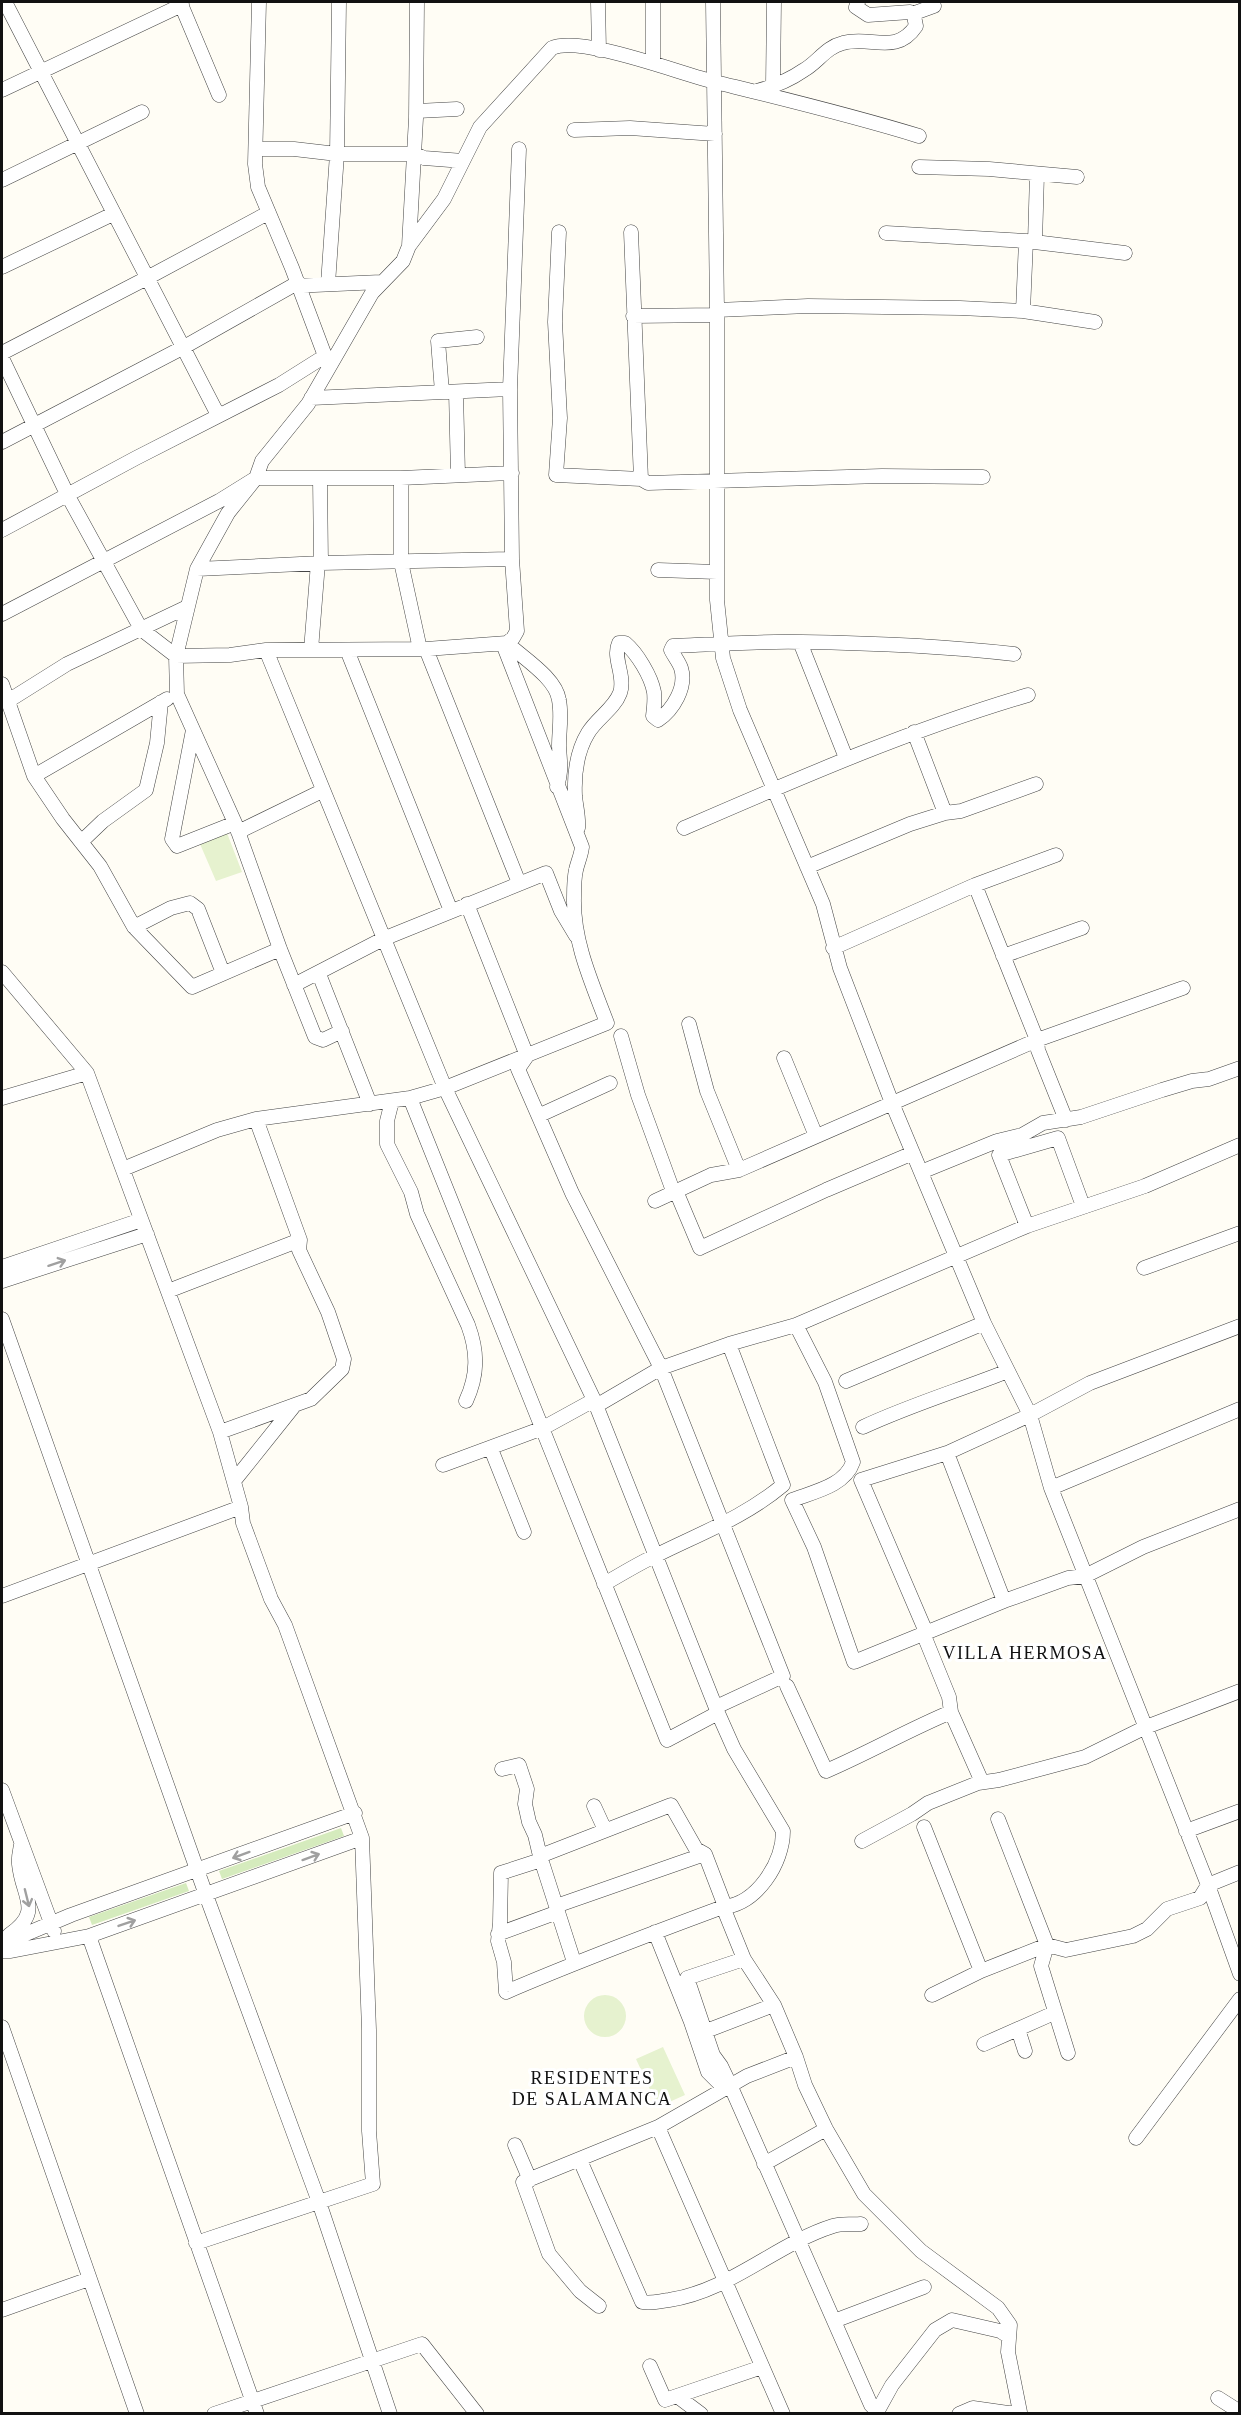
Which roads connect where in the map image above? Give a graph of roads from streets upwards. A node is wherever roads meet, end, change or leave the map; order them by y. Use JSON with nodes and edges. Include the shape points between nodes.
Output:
{"nodes":[{"id":1,"x":3,"y":2,"type":"edge"},
{"id":2,"x":259,"y":2,"type":"edge"},
{"id":3,"x":339,"y":2,"type":"edge"},
{"id":4,"x":417,"y":2,"type":"edge"},
{"id":5,"x":598,"y":2,"type":"edge"},
{"id":6,"x":653,"y":2,"type":"edge"},
{"id":7,"x":713,"y":2,"type":"edge"},
{"id":8,"x":774,"y":2,"type":"edge"},
{"id":9,"x":858,"y":2,"type":"edge"},
{"id":10,"x":181,"y":3,"type":"edge"},
{"id":11,"x":934,"y":6,"type":"dead end"},
{"id":12,"x":912,"y":14,"type":"junction"},
{"id":13,"x":598,"y":50,"type":"junction"},
{"id":14,"x":652,"y":63,"type":"junction"},
{"id":15,"x":41,"y":71,"type":"junction"},
{"id":16,"x":714,"y":82,"type":"junction"},
{"id":17,"x":773,"y":85,"type":"junction"},
{"id":18,"x":2,"y":90,"type":"edge"},
{"id":19,"x":757,"y":91,"type":"junction"},
{"id":20,"x":219,"y":95,"type":"dead end"},
{"id":21,"x":457,"y":109,"type":"dead end"},
{"id":22,"x":417,"y":111,"type":"junction"},
{"id":23,"x":142,"y":112,"type":"dead end"},
{"id":24,"x":574,"y":130,"type":"dead end"},
{"id":25,"x":715,"y":134,"type":"junction"},
{"id":26,"x":919,"y":136,"type":"dead end"},
{"id":27,"x":77,"y":142,"type":"junction"},
{"id":28,"x":256,"y":149,"type":"junction"},
{"id":29,"x":519,"y":149,"type":"dead end"},
{"id":30,"x":337,"y":154,"type":"junction"},
{"id":31,"x":415,"y":154,"type":"junction"},
{"id":32,"x":463,"y":160,"type":"junction"},
{"id":33,"x":919,"y":167,"type":"dead end"},
{"id":34,"x":1037,"y":174,"type":"junction"},
{"id":35,"x":1077,"y":177,"type":"dead end"},
{"id":36,"x":2,"y":180,"type":"edge"},
{"id":37,"x":268,"y":213,"type":"junction"},
{"id":38,"x":113,"y":214,"type":"junction"},
{"id":39,"x":559,"y":232,"type":"dead end"},
{"id":40,"x":631,"y":232,"type":"dead end"},
{"id":41,"x":886,"y":233,"type":"dead end"},
{"id":42,"x":1031,"y":242,"type":"junction"},
{"id":43,"x":409,"y":246,"type":"junction"},
{"id":44,"x":1125,"y":253,"type":"dead end"},
{"id":45,"x":2,"y":267,"type":"edge"},
{"id":46,"x":147,"y":278,"type":"junction"},
{"id":47,"x":381,"y":282,"type":"junction"},
{"id":48,"x":328,"y":284,"type":"junction"},
{"id":49,"x":299,"y":285,"type":"junction"},
{"id":50,"x":1023,"y":311,"type":"junction"},
{"id":51,"x":717,"y":312,"type":"junction"},
{"id":52,"x":633,"y":316,"type":"junction"},
{"id":53,"x":1095,"y":322,"type":"dead end"},
{"id":54,"x":477,"y":337,"type":"dead end"},
{"id":55,"x":184,"y":347,"type":"junction"},
{"id":56,"x":2,"y":352,"type":"edge"},
{"id":57,"x":2,"y":358,"type":"edge"},
{"id":58,"x":328,"y":359,"type":"junction"},
{"id":59,"x":510,"y":389,"type":"junction"},
{"id":60,"x":442,"y":392,"type":"junction"},
{"id":61,"x":456,"y":392,"type":"junction"},
{"id":62,"x":311,"y":398,"type":"junction"},
{"id":63,"x":218,"y":415,"type":"junction"},
{"id":64,"x":35,"y":424,"type":"junction"},
{"id":65,"x":2,"y":442,"type":"edge"},
{"id":66,"x":512,"y":473,"type":"junction"},
{"id":67,"x":458,"y":475,"type":"junction"},
{"id":68,"x":401,"y":477,"type":"junction"},
{"id":69,"x":983,"y":477,"type":"dead end"},
{"id":70,"x":256,"y":478,"type":"junction"},
{"id":71,"x":320,"y":478,"type":"junction"},
{"id":72,"x":640,"y":479,"type":"junction"},
{"id":73,"x":717,"y":480,"type":"junction"},
{"id":74,"x":68,"y":496,"type":"junction"},
{"id":75,"x":2,"y":531,"type":"edge"},
{"id":76,"x":512,"y":559,"type":"junction"},
{"id":77,"x":104,"y":562,"type":"junction"},
{"id":78,"x":402,"y":562,"type":"junction"},
{"id":79,"x":319,"y":563,"type":"junction"},
{"id":80,"x":197,"y":569,"type":"junction"},
{"id":81,"x":658,"y":570,"type":"dead end"},
{"id":82,"x":717,"y":572,"type":"junction"},
{"id":83,"x":187,"y":607,"type":"junction"},
{"id":84,"x":2,"y":614,"type":"edge"},
{"id":85,"x":141,"y":629,"type":"junction"},
{"id":86,"x":508,"y":642,"type":"junction"},
{"id":87,"x":800,"y":642,"type":"junction"},
{"id":88,"x":722,"y":644,"type":"junction"},
{"id":89,"x":423,"y":649,"type":"junction"},
{"id":90,"x":266,"y":650,"type":"junction"},
{"id":91,"x":311,"y":650,"type":"junction"},
{"id":92,"x":347,"y":650,"type":"junction"},
{"id":93,"x":1014,"y":654,"type":"dead end"},
{"id":94,"x":176,"y":656,"type":"junction"},
{"id":95,"x":2,"y":684,"type":"edge"},
{"id":96,"x":177,"y":694,"type":"junction"},
{"id":97,"x":1028,"y":694,"type":"dead end"},
{"id":98,"x":8,"y":700,"type":"junction"},
{"id":99,"x":161,"y":702,"type":"junction"},
{"id":100,"x":193,"y":730,"type":"junction"},
{"id":101,"x":914,"y":732,"type":"junction"},
{"id":102,"x":846,"y":758,"type":"junction"},
{"id":103,"x":34,"y":776,"type":"junction"},
{"id":104,"x":1036,"y":784,"type":"dead end"},
{"id":105,"x":557,"y":787,"type":"junction"},
{"id":106,"x":774,"y":789,"type":"junction"},
{"id":107,"x":322,"y":791,"type":"junction"},
{"id":108,"x":945,"y":813,"type":"junction"},
{"id":109,"x":236,"y":828,"type":"junction"},
{"id":110,"x":684,"y":828,"type":"dead end"},
{"id":111,"x":578,"y":833,"type":"junction"},
{"id":112,"x":81,"y":842,"type":"junction"},
{"id":113,"x":1056,"y":855,"type":"dead end"},
{"id":114,"x":807,"y":867,"type":"junction"},
{"id":115,"x":519,"y":883,"type":"junction"},
{"id":116,"x":975,"y":885,"type":"junction"},
{"id":117,"x":467,"y":904,"type":"junction"},
{"id":118,"x":452,"y":910,"type":"junction"},
{"id":119,"x":134,"y":927,"type":"junction"},
{"id":120,"x":1082,"y":928,"type":"dead end"},
{"id":121,"x":382,"y":939,"type":"junction"},
{"id":122,"x":578,"y":940,"type":"junction"},
{"id":123,"x":833,"y":948,"type":"junction"},
{"id":124,"x":279,"y":949,"type":"junction"},
{"id":125,"x":1003,"y":956,"type":"junction"},
{"id":126,"x":2,"y":972,"type":"edge"},
{"id":127,"x":223,"y":973,"type":"junction"},
{"id":128,"x":319,"y":974,"type":"junction"},
{"id":129,"x":294,"y":985,"type":"junction"},
{"id":130,"x":1184,"y":988,"type":"dead end"},
{"id":131,"x":689,"y":1024,"type":"dead end"},
{"id":132,"x":342,"y":1031,"type":"junction"},
{"id":133,"x":621,"y":1036,"type":"dead end"},
{"id":134,"x":1037,"y":1040,"type":"junction"},
{"id":135,"x":527,"y":1056,"type":"junction"},
{"id":136,"x":784,"y":1058,"type":"dead end"},
{"id":137,"x":1239,"y":1068,"type":"edge"},
{"id":138,"x":87,"y":1073,"type":"junction"},
{"id":139,"x":610,"y":1083,"type":"dead end"},
{"id":140,"x":445,"y":1088,"type":"junction"},
{"id":141,"x":2,"y":1098,"type":"edge"},
{"id":142,"x":410,"y":1098,"type":"junction"},
{"id":143,"x":392,"y":1101,"type":"junction"},
{"id":144,"x":892,"y":1103,"type":"junction"},
{"id":145,"x":370,"y":1104,"type":"junction"},
{"id":146,"x":540,"y":1114,"type":"junction"},
{"id":147,"x":256,"y":1119,"type":"junction"},
{"id":148,"x":1066,"y":1120,"type":"junction"},
{"id":149,"x":816,"y":1136,"type":"junction"},
{"id":150,"x":1239,"y":1145,"type":"edge"},
{"id":151,"x":913,"y":1153,"type":"junction"},
{"id":152,"x":123,"y":1169,"type":"junction"},
{"id":153,"x":739,"y":1170,"type":"junction"},
{"id":154,"x":921,"y":1172,"type":"junction"},
{"id":155,"x":675,"y":1191,"type":"junction"},
{"id":156,"x":654,"y":1201,"type":"dead end"},
{"id":157,"x":1083,"y":1206,"type":"junction"},
{"id":158,"x":141,"y":1220,"type":"junction"},
{"id":159,"x":1027,"y":1226,"type":"junction"},
{"id":160,"x":1239,"y":1233,"type":"edge"},
{"id":161,"x":147,"y":1234,"type":"junction"},
{"id":162,"x":300,"y":1240,"type":"junction"},
{"id":163,"x":957,"y":1257,"type":"junction"},
{"id":164,"x":2,"y":1267,"type":"edge"},
{"id":165,"x":1144,"y":1268,"type":"dead end"},
{"id":166,"x":2,"y":1281,"type":"edge"},
{"id":167,"x":168,"y":1291,"type":"junction"},
{"id":168,"x":2,"y":1318,"type":"edge"},
{"id":169,"x":984,"y":1323,"type":"junction"},
{"id":170,"x":796,"y":1325,"type":"junction"},
{"id":171,"x":1239,"y":1326,"type":"edge"},
{"id":172,"x":729,"y":1344,"type":"junction"},
{"id":173,"x":661,"y":1368,"type":"junction"},
{"id":174,"x":1008,"y":1371,"type":"junction"},
{"id":175,"x":846,"y":1381,"type":"dead end"},
{"id":176,"x":466,"y":1401,"type":"dead end"},
{"id":177,"x":595,"y":1403,"type":"junction"},
{"id":178,"x":296,"y":1404,"type":"junction"},
{"id":179,"x":1239,"y":1409,"type":"edge"},
{"id":180,"x":1030,"y":1415,"type":"junction"},
{"id":181,"x":863,"y":1427,"type":"dead end"},
{"id":182,"x":543,"y":1428,"type":"junction"},
{"id":183,"x":220,"y":1432,"type":"junction"},
{"id":184,"x":491,"y":1449,"type":"junction"},
{"id":185,"x":947,"y":1453,"type":"junction"},
{"id":186,"x":443,"y":1465,"type":"dead end"},
{"id":187,"x":234,"y":1481,"type":"junction"},
{"id":188,"x":1050,"y":1488,"type":"junction"},
{"id":189,"x":241,"y":1507,"type":"junction"},
{"id":190,"x":1239,"y":1509,"type":"edge"},
{"id":191,"x":724,"y":1525,"type":"junction"},
{"id":192,"x":524,"y":1532,"type":"dead end"},
{"id":193,"x":656,"y":1555,"type":"junction"},
{"id":194,"x":88,"y":1564,"type":"junction"},
{"id":195,"x":1085,"y":1576,"type":"junction"},
{"id":196,"x":604,"y":1584,"type":"junction"},
{"id":197,"x":2,"y":1596,"type":"edge"},
{"id":198,"x":1004,"y":1601,"type":"junction"},
{"id":199,"x":924,"y":1632,"type":"junction"},
{"id":200,"x":787,"y":1686,"type":"dead end"},
{"id":201,"x":1239,"y":1690,"type":"edge"},
{"id":202,"x":717,"y":1710,"type":"junction"},
{"id":203,"x":951,"y":1712,"type":"junction"},
{"id":204,"x":1146,"y":1727,"type":"junction"},
{"id":205,"x":502,"y":1769,"type":"dead end"},
{"id":206,"x":982,"y":1782,"type":"junction"},
{"id":207,"x":2,"y":1790,"type":"edge"},
{"id":208,"x":594,"y":1806,"type":"dead end"},
{"id":209,"x":1239,"y":1811,"type":"edge"},
{"id":210,"x":355,"y":1813,"type":"junction"},
{"id":211,"x":998,"y":1820,"type":"dead end"},
{"id":212,"x":924,"y":1827,"type":"dead end"},
{"id":213,"x":605,"y":1830,"type":"junction"},
{"id":214,"x":1186,"y":1831,"type":"junction"},
{"id":215,"x":363,"y":1838,"type":"junction"},
{"id":216,"x":862,"y":1841,"type":"dead end"},
{"id":217,"x":21,"y":1843,"type":"junction"},
{"id":218,"x":705,"y":1854,"type":"junction"},
{"id":219,"x":540,"y":1858,"type":"junction"},
{"id":220,"x":198,"y":1870,"type":"junction"},
{"id":221,"x":1239,"y":1872,"type":"edge"},
{"id":222,"x":1208,"y":1884,"type":"junction"},
{"id":223,"x":206,"y":1895,"type":"junction"},
{"id":224,"x":723,"y":1907,"type":"junction"},
{"id":225,"x":557,"y":1909,"type":"junction"},
{"id":226,"x":51,"y":1923,"type":"junction"},
{"id":227,"x":655,"y":1932,"type":"junction"},
{"id":228,"x":498,"y":1934,"type":"junction"},
{"id":229,"x":89,"y":1936,"type":"junction"},
{"id":230,"x":58,"y":1941,"type":"junction"},
{"id":231,"x":2,"y":1943,"type":"edge"},
{"id":232,"x":1047,"y":1945,"type":"junction"},
{"id":233,"x":2,"y":1951,"type":"edge"},
{"id":234,"x":744,"y":1959,"type":"junction"},
{"id":235,"x":574,"y":1962,"type":"junction"},
{"id":236,"x":981,"y":1971,"type":"junction"},
{"id":237,"x":1239,"y":1974,"type":"edge"},
{"id":238,"x":932,"y":1995,"type":"dead end"},
{"id":239,"x":1239,"y":1999,"type":"edge"},
{"id":240,"x":774,"y":2005,"type":"junction"},
{"id":241,"x":1054,"y":2013,"type":"junction"},
{"id":242,"x":2,"y":2027,"type":"edge"},
{"id":243,"x":1018,"y":2029,"type":"junction"},
{"id":244,"x":706,"y":2031,"type":"junction"},
{"id":245,"x":984,"y":2044,"type":"dead end"},
{"id":246,"x":1025,"y":2051,"type":"dead end"},
{"id":247,"x":1068,"y":2053,"type":"dead end"},
{"id":248,"x":796,"y":2057,"type":"junction"},
{"id":249,"x":731,"y":2087,"type":"junction"},
{"id":250,"x":658,"y":2127,"type":"junction"},
{"id":251,"x":826,"y":2129,"type":"junction"},
{"id":252,"x":1136,"y":2138,"type":"dead end"},
{"id":253,"x":515,"y":2145,"type":"dead end"},
{"id":254,"x":580,"y":2160,"type":"junction"},
{"id":255,"x":764,"y":2164,"type":"junction"},
{"id":256,"x":530,"y":2180,"type":"junction"},
{"id":257,"x":858,"y":2201,"type":"dead end"},
{"id":258,"x":319,"y":2202,"type":"junction"},
{"id":259,"x":861,"y":2224,"type":"dead end"},
{"id":260,"x":799,"y":2240,"type":"junction"},
{"id":261,"x":196,"y":2243,"type":"junction"},
{"id":262,"x":921,"y":2251,"type":"junction"},
{"id":263,"x":89,"y":2279,"type":"junction"},
{"id":264,"x":725,"y":2282,"type":"junction"},
{"id":265,"x":924,"y":2287,"type":"dead end"},
{"id":266,"x":599,"y":2306,"type":"dead end"},
{"id":267,"x":2,"y":2310,"type":"edge"},
{"id":268,"x":834,"y":2321,"type":"junction"},
{"id":269,"x":1008,"y":2336,"type":"junction"},
{"id":270,"x":371,"y":2362,"type":"junction"},
{"id":271,"x":650,"y":2366,"type":"dead end"},
{"id":272,"x":762,"y":2367,"type":"junction"},
{"id":273,"x":677,"y":2396,"type":"junction"},
{"id":274,"x":1218,"y":2398,"type":"dead end"},
{"id":275,"x":255,"y":2407,"type":"edge"},
{"id":276,"x":876,"y":2412,"type":"edge"},
{"id":277,"x":1239,"y":2412,"type":"edge"},
{"id":278,"x":137,"y":2414,"type":"edge"},
{"id":279,"x":214,"y":2414,"type":"edge"},
{"id":280,"x":390,"y":2414,"type":"edge"},
{"id":281,"x":477,"y":2414,"type":"edge"},
{"id":282,"x":701,"y":2414,"type":"edge"},
{"id":283,"x":783,"y":2414,"type":"edge"},
{"id":284,"x":959,"y":2414,"type":"edge"}],
"edges":[{"from":1,"to":15,"type":"street"},
{"from":2,"to":28,"type":"street"},
{"from":3,"to":30,"type":"street"},
{"from":4,"to":22,"type":"street"},
{"from":5,"to":13,"type":"street"},
{"from":6,"to":14,"type":"street"},
{"from":7,"to":16,"type":"street"},
{"from":8,"to":17,"type":"street"},
{"from":9,"to":12,"type":"street","via":[[856,7],[868,15],[904,11]]},
{"from":10,"to":15,"type":"street"},
{"from":10,"to":20,"type":"street"},
{"from":11,"to":12,"type":"street"},
{"from":12,"to":17,"type":"street","via":[[916,26],[903,39],[892,43],[843,42],[824,52],[805,70]]},
{"from":13,"to":14,"type":"street"},
{"from":13,"to":32,"type":"street","via":[[560,44],[552,48],[485,120]]},
{"from":14,"to":16,"type":"street"},
{"from":15,"to":18,"type":"street"},
{"from":15,"to":27,"type":"street"},
{"from":16,"to":19,"type":"street"},
{"from":16,"to":25,"type":"street"},
{"from":17,"to":19,"type":"street"},
{"from":19,"to":26,"type":"street"},
{"from":21,"to":22,"type":"street"},
{"from":22,"to":31,"type":"street"},
{"from":23,"to":27,"type":"street"},
{"from":24,"to":25,"type":"street","via":[[630,128]]},
{"from":25,"to":51,"type":"street"},
{"from":27,"to":36,"type":"street"},
{"from":27,"to":38,"type":"street"},
{"from":28,"to":30,"type":"street"},
{"from":28,"to":37,"type":"street","via":[[258,187]]},
{"from":29,"to":59,"type":"street"},
{"from":30,"to":31,"type":"street"},
{"from":30,"to":48,"type":"street"},
{"from":31,"to":32,"type":"street"},
{"from":31,"to":43,"type":"street"},
{"from":32,"to":43,"type":"street","via":[[444,199]]},
{"from":33,"to":34,"type":"street"},
{"from":34,"to":35,"type":"street"},
{"from":34,"to":42,"type":"street"},
{"from":37,"to":46,"type":"street"},
{"from":37,"to":49,"type":"street"},
{"from":38,"to":45,"type":"street"},
{"from":38,"to":46,"type":"street"},
{"from":39,"to":72,"type":"street","via":[[555,322],[560,418],[556,475]]},
{"from":40,"to":52,"type":"street"},
{"from":41,"to":42,"type":"street"},
{"from":42,"to":44,"type":"street"},
{"from":42,"to":50,"type":"street"},
{"from":43,"to":47,"type":"street","via":[[403,261]]},
{"from":46,"to":55,"type":"street"},
{"from":46,"to":56,"type":"street"},
{"from":47,"to":48,"type":"street"},
{"from":47,"to":58,"type":"street"},
{"from":48,"to":49,"type":"street"},
{"from":49,"to":55,"type":"street"},
{"from":49,"to":58,"type":"street"},
{"from":50,"to":51,"type":"street","via":[[808,306]]},
{"from":50,"to":53,"type":"street"},
{"from":51,"to":52,"type":"street"},
{"from":51,"to":73,"type":"street"},
{"from":52,"to":72,"type":"street"},
{"from":54,"to":60,"type":"street","via":[[438,341]]},
{"from":55,"to":63,"type":"street"},
{"from":55,"to":64,"type":"street"},
{"from":57,"to":64,"type":"street"},
{"from":58,"to":62,"type":"street"},
{"from":58,"to":63,"type":"street"},
{"from":59,"to":61,"type":"street"},
{"from":59,"to":66,"type":"street"},
{"from":60,"to":61,"type":"street"},
{"from":60,"to":62,"type":"street"},
{"from":61,"to":67,"type":"street"},
{"from":62,"to":70,"type":"street","via":[[262,461]]},
{"from":63,"to":74,"type":"street"},
{"from":64,"to":65,"type":"street"},
{"from":64,"to":74,"type":"street"},
{"from":66,"to":67,"type":"street"},
{"from":66,"to":76,"type":"street"},
{"from":67,"to":68,"type":"street"},
{"from":68,"to":71,"type":"street"},
{"from":68,"to":78,"type":"street"},
{"from":69,"to":73,"type":"street"},
{"from":70,"to":71,"type":"street"},
{"from":70,"to":77,"type":"street"},
{"from":70,"to":80,"type":"street","via":[[228,513]]},
{"from":71,"to":79,"type":"street"},
{"from":72,"to":73,"type":"street","via":[[648,483]]},
{"from":73,"to":82,"type":"street"},
{"from":74,"to":75,"type":"street"},
{"from":74,"to":77,"type":"street"},
{"from":76,"to":78,"type":"street"},
{"from":76,"to":86,"type":"street","via":[[517,631]]},
{"from":77,"to":84,"type":"street"},
{"from":77,"to":85,"type":"street"},
{"from":78,"to":79,"type":"street"},
{"from":78,"to":89,"type":"street"},
{"from":79,"to":80,"type":"street"},
{"from":79,"to":91,"type":"street"},
{"from":80,"to":83,"type":"street"},
{"from":81,"to":82,"type":"street"},
{"from":82,"to":88,"type":"street"},
{"from":83,"to":85,"type":"street"},
{"from":83,"to":94,"type":"street"},
{"from":85,"to":94,"type":"street"},
{"from":85,"to":98,"type":"street","via":[[68,664]]},
{"from":86,"to":89,"type":"street"},
{"from":86,"to":105,"type":"street"},
{"from":86,"to":105,"type":"street","via":[[557,692],[562,772]]},
{"from":87,"to":88,"type":"street"},
{"from":87,"to":93,"type":"street","via":[[941,646]]},
{"from":87,"to":102,"type":"street"},
{"from":88,"to":106,"type":"street","via":[[731,686]]},
{"from":88,"to":111,"type":"street","via":[[673,646],[671,650],[681,668],[681,685],[675,703],[658,720],[653,716],[654,693],[648,677],[631,648],[619,643],[616,650],[621,690],[579,750],[575,794]]},
{"from":89,"to":92,"type":"street"},
{"from":89,"to":115,"type":"street"},
{"from":90,"to":91,"type":"street"},
{"from":90,"to":94,"type":"street"},
{"from":90,"to":107,"type":"street"},
{"from":91,"to":92,"type":"street"},
{"from":92,"to":118,"type":"street"},
{"from":94,"to":96,"type":"street"},
{"from":95,"to":98,"type":"street"},
{"from":96,"to":99,"type":"street"},
{"from":96,"to":100,"type":"street"},
{"from":97,"to":101,"type":"street"},
{"from":98,"to":103,"type":"street"},
{"from":99,"to":103,"type":"street"},
{"from":99,"to":112,"type":"street","via":[[146,790]]},
{"from":100,"to":109,"type":"street"},
{"from":100,"to":109,"type":"street","via":[[172,839],[177,846]]},
{"from":101,"to":102,"type":"street"},
{"from":101,"to":108,"type":"street"},
{"from":102,"to":106,"type":"street"},
{"from":103,"to":112,"type":"street"},
{"from":104,"to":108,"type":"street"},
{"from":105,"to":111,"type":"street"},
{"from":106,"to":110,"type":"street"},
{"from":106,"to":114,"type":"street"},
{"from":107,"to":109,"type":"street"},
{"from":107,"to":121,"type":"street"},
{"from":108,"to":114,"type":"street"},
{"from":109,"to":124,"type":"street"},
{"from":111,"to":122,"type":"street","via":[[582,847],[574,899]]},
{"from":112,"to":119,"type":"street","via":[[100,866]]},
{"from":113,"to":116,"type":"street"},
{"from":114,"to":123,"type":"street","via":[[823,904]]},
{"from":115,"to":117,"type":"street"},
{"from":115,"to":122,"type":"street","via":[[546,873]]},
{"from":116,"to":123,"type":"street"},
{"from":116,"to":125,"type":"street"},
{"from":117,"to":118,"type":"street"},
{"from":117,"to":135,"type":"street"},
{"from":118,"to":121,"type":"street"},
{"from":119,"to":127,"type":"street","via":[[192,987]]},
{"from":119,"to":127,"type":"street","via":[[190,903],[198,909]]},
{"from":120,"to":125,"type":"street"},
{"from":121,"to":128,"type":"street"},
{"from":121,"to":140,"type":"street"},
{"from":122,"to":135,"type":"street","via":[[607,1023]]},
{"from":123,"to":144,"type":"street"},
{"from":124,"to":127,"type":"street"},
{"from":124,"to":129,"type":"street"},
{"from":125,"to":134,"type":"street"},
{"from":126,"to":138,"type":"street"},
{"from":128,"to":129,"type":"street"},
{"from":128,"to":132,"type":"street"},
{"from":129,"to":132,"type":"street","via":[[315,1037],[323,1040]]},
{"from":130,"to":134,"type":"street"},
{"from":131,"to":153,"type":"street","via":[[707,1091]]},
{"from":132,"to":145,"type":"street"},
{"from":133,"to":155,"type":"street","via":[[638,1095]]},
{"from":134,"to":144,"type":"street"},
{"from":134,"to":148,"type":"street"},
{"from":135,"to":140,"type":"street"},
{"from":135,"to":146,"type":"street","via":[[518,1069]]},
{"from":136,"to":149,"type":"street"},
{"from":137,"to":148,"type":"street"},
{"from":138,"to":141,"type":"street"},
{"from":138,"to":152,"type":"street"},
{"from":139,"to":146,"type":"street"},
{"from":140,"to":142,"type":"street"},
{"from":140,"to":177,"type":"street"},
{"from":142,"to":143,"type":"street"},
{"from":142,"to":182,"type":"street"},
{"from":143,"to":145,"type":"street"},
{"from":143,"to":176,"type":"street","via":[[387,1144],[474,1343],[475,1378]]},
{"from":144,"to":149,"type":"street"},
{"from":144,"to":151,"type":"street"},
{"from":145,"to":147,"type":"street"},
{"from":146,"to":173,"type":"street","via":[[572,1193]]},
{"from":147,"to":152,"type":"street","via":[[217,1130]]},
{"from":147,"to":162,"type":"street"},
{"from":148,"to":154,"type":"street","via":[[1042,1123],[1022,1135]]},
{"from":149,"to":153,"type":"street"},
{"from":150,"to":157,"type":"street","via":[[1145,1186]]},
{"from":151,"to":154,"type":"street"},
{"from":151,"to":155,"type":"street","via":[[700,1248]]},
{"from":152,"to":158,"type":"street"},
{"from":153,"to":155,"type":"street","via":[[711,1175]]},
{"from":154,"to":163,"type":"street"},
{"from":155,"to":156,"type":"street"},
{"from":157,"to":159,"type":"street"},
{"from":157,"to":159,"type":"street","via":[[1058,1138],[999,1155]]},
{"from":158,"to":161,"type":"street"},
{"from":158,"to":164,"type":"street"},
{"from":159,"to":163,"type":"street"},
{"from":160,"to":165,"type":"street"},
{"from":166,"to":161,"type":"street","one_way":true},
{"from":161,"to":167,"type":"street"},
{"from":162,"to":167,"type":"street"},
{"from":162,"to":178,"type":"street","via":[[300,1250],[344,1359],[342,1369],[329,1383],[311,1399]]},
{"from":163,"to":169,"type":"street"},
{"from":163,"to":170,"type":"street"},
{"from":167,"to":183,"type":"street"},
{"from":168,"to":194,"type":"street"},
{"from":169,"to":174,"type":"street"},
{"from":169,"to":175,"type":"street"},
{"from":170,"to":172,"type":"street"},
{"from":170,"to":199,"type":"street","via":[[825,1382],[853,1462],[845,1476],[828,1487],[792,1500],[814,1547],[854,1662]]},
{"from":171,"to":180,"type":"street","via":[[1090,1383]]},
{"from":172,"to":173,"type":"street"},
{"from":172,"to":191,"type":"street","via":[[783,1485],[765,1501]]},
{"from":173,"to":177,"type":"street"},
{"from":173,"to":191,"type":"street"},
{"from":174,"to":180,"type":"street"},
{"from":174,"to":181,"type":"street"},
{"from":177,"to":182,"type":"street"},
{"from":177,"to":193,"type":"street"},
{"from":178,"to":183,"type":"street"},
{"from":178,"to":187,"type":"street"},
{"from":179,"to":188,"type":"street"},
{"from":180,"to":185,"type":"street"},
{"from":180,"to":188,"type":"street"},
{"from":182,"to":184,"type":"street"},
{"from":182,"to":196,"type":"street"},
{"from":183,"to":187,"type":"street"},
{"from":184,"to":186,"type":"street"},
{"from":184,"to":192,"type":"street"},
{"from":185,"to":198,"type":"street"},
{"from":185,"to":199,"type":"street","via":[[861,1480]]},
{"from":187,"to":189,"type":"street"},
{"from":188,"to":195,"type":"street"},
{"from":189,"to":194,"type":"street"},
{"from":189,"to":210,"type":"street","via":[[243,1523],[271,1599],[285,1624]]},
{"from":190,"to":195,"type":"street","via":[[1143,1547]]},
{"from":191,"to":193,"type":"street"},
{"from":191,"to":202,"type":"street","via":[[783,1676]]},
{"from":193,"to":196,"type":"street"},
{"from":193,"to":202,"type":"street"},
{"from":194,"to":197,"type":"street"},
{"from":194,"to":220,"type":"street"},
{"from":195,"to":198,"type":"street","via":[[1068,1578]]},
{"from":195,"to":204,"type":"street"},
{"from":196,"to":202,"type":"street","via":[[667,1740]]},
{"from":198,"to":199,"type":"street"},
{"from":199,"to":203,"type":"street"},
{"from":200,"to":203,"type":"street","via":[[826,1771]]},
{"from":201,"to":204,"type":"street"},
{"from":202,"to":224,"type":"street","via":[[734,1749],[783,1831],[779,1855],[763,1884],[751,1896]]},
{"from":203,"to":206,"type":"street"},
{"from":204,"to":206,"type":"street","via":[[1086,1757]]},
{"from":204,"to":214,"type":"street"},
{"from":205,"to":219,"type":"street","via":[[519,1765]]},
{"from":206,"to":216,"type":"street","via":[[927,1803]]},
{"from":207,"to":217,"type":"street"},
{"from":208,"to":213,"type":"street"},
{"from":209,"to":214,"type":"street"},
{"from":210,"to":215,"type":"street"},
{"from":210,"to":220,"type":"street","one_way":true},
{"from":211,"to":232,"type":"street"},
{"from":212,"to":236,"type":"street"},
{"from":213,"to":218,"type":"street","via":[[671,1805],[696,1849]]},
{"from":213,"to":219,"type":"street"},
{"from":214,"to":222,"type":"street"},
{"from":223,"to":215,"type":"street","one_way":true},
{"from":215,"to":258,"type":"street","via":[[373,2184]]},
{"from":217,"to":226,"type":"street"},
{"from":217,"to":231,"type":"street","one_way":true,"via":[[19,1862],[30,1905],[28,1918]]},
{"from":218,"to":224,"type":"street"},
{"from":218,"to":225,"type":"street"},
{"from":219,"to":225,"type":"street"},
{"from":219,"to":228,"type":"street","via":[[501,1873]]},
{"from":220,"to":223,"type":"street"},
{"from":220,"to":226,"type":"street"},
{"from":221,"to":222,"type":"street"},
{"from":222,"to":232,"type":"street","via":[[1200,1898],[1167,1909],[1147,1929],[1132,1936],[1066,1950]]},
{"from":222,"to":237,"type":"street"},
{"from":229,"to":223,"type":"street","one_way":true},
{"from":223,"to":258,"type":"street"},
{"from":224,"to":227,"type":"street"},
{"from":224,"to":234,"type":"street"},
{"from":225,"to":228,"type":"street"},
{"from":225,"to":235,"type":"street"},
{"from":226,"to":230,"type":"street"},
{"from":226,"to":231,"type":"street"},
{"from":227,"to":235,"type":"street"},
{"from":227,"to":249,"type":"street","via":[[708,2072],[721,2085]]},
{"from":228,"to":235,"type":"street","via":[[506,1992]]},
{"from":229,"to":230,"type":"street"},
{"from":229,"to":261,"type":"street"},
{"from":230,"to":233,"type":"street"},
{"from":232,"to":236,"type":"street"},
{"from":232,"to":241,"type":"street","via":[[1041,1966]]},
{"from":234,"to":240,"type":"street"},
{"from":234,"to":244,"type":"street","via":[[687,1978]]},
{"from":236,"to":238,"type":"street"},
{"from":239,"to":252,"type":"street"},
{"from":240,"to":244,"type":"street"},
{"from":240,"to":248,"type":"street"},
{"from":241,"to":243,"type":"street"},
{"from":241,"to":247,"type":"street"},
{"from":242,"to":263,"type":"street"},
{"from":243,"to":245,"type":"street"},
{"from":243,"to":246,"type":"street"},
{"from":244,"to":249,"type":"street","via":[[713,2055]]},
{"from":248,"to":249,"type":"street","via":[[747,2076]]},
{"from":248,"to":251,"type":"street"},
{"from":249,"to":250,"type":"street"},
{"from":249,"to":255,"type":"street"},
{"from":250,"to":254,"type":"street"},
{"from":250,"to":264,"type":"street"},
{"from":251,"to":255,"type":"street"},
{"from":251,"to":262,"type":"street","via":[[864,2194]]},
{"from":253,"to":256,"type":"street"},
{"from":254,"to":256,"type":"street"},
{"from":254,"to":264,"type":"street","via":[[642,2302],[685,2298]]},
{"from":255,"to":260,"type":"street"},
{"from":256,"to":266,"type":"street","via":[[523,2182],[549,2254]]},
{"from":257,"to":262,"type":"street"},
{"from":258,"to":261,"type":"street"},
{"from":258,"to":270,"type":"street"},
{"from":259,"to":260,"type":"street","via":[[836,2225]]},
{"from":260,"to":264,"type":"street"},
{"from":260,"to":268,"type":"street"},
{"from":261,"to":275,"type":"street"},
{"from":262,"to":269,"type":"street","via":[[998,2308],[1010,2325]]},
{"from":263,"to":267,"type":"street"},
{"from":263,"to":278,"type":"street"},
{"from":264,"to":272,"type":"street"},
{"from":265,"to":268,"type":"street"},
{"from":268,"to":276,"type":"street"},
{"from":269,"to":276,"type":"street","via":[[952,2320],[936,2330],[892,2385]]},
{"from":269,"to":284,"type":"street","via":[[1020,2412],[973,2408]]},
{"from":270,"to":275,"type":"street"},
{"from":270,"to":280,"type":"street"},
{"from":270,"to":281,"type":"street","via":[[422,2344]]},
{"from":271,"to":273,"type":"street","via":[[665,2400]]},
{"from":272,"to":273,"type":"street"},
{"from":272,"to":283,"type":"street"},
{"from":273,"to":282,"type":"street"},
{"from":274,"to":277,"type":"street"},
{"from":275,"to":279,"type":"street"}]}
